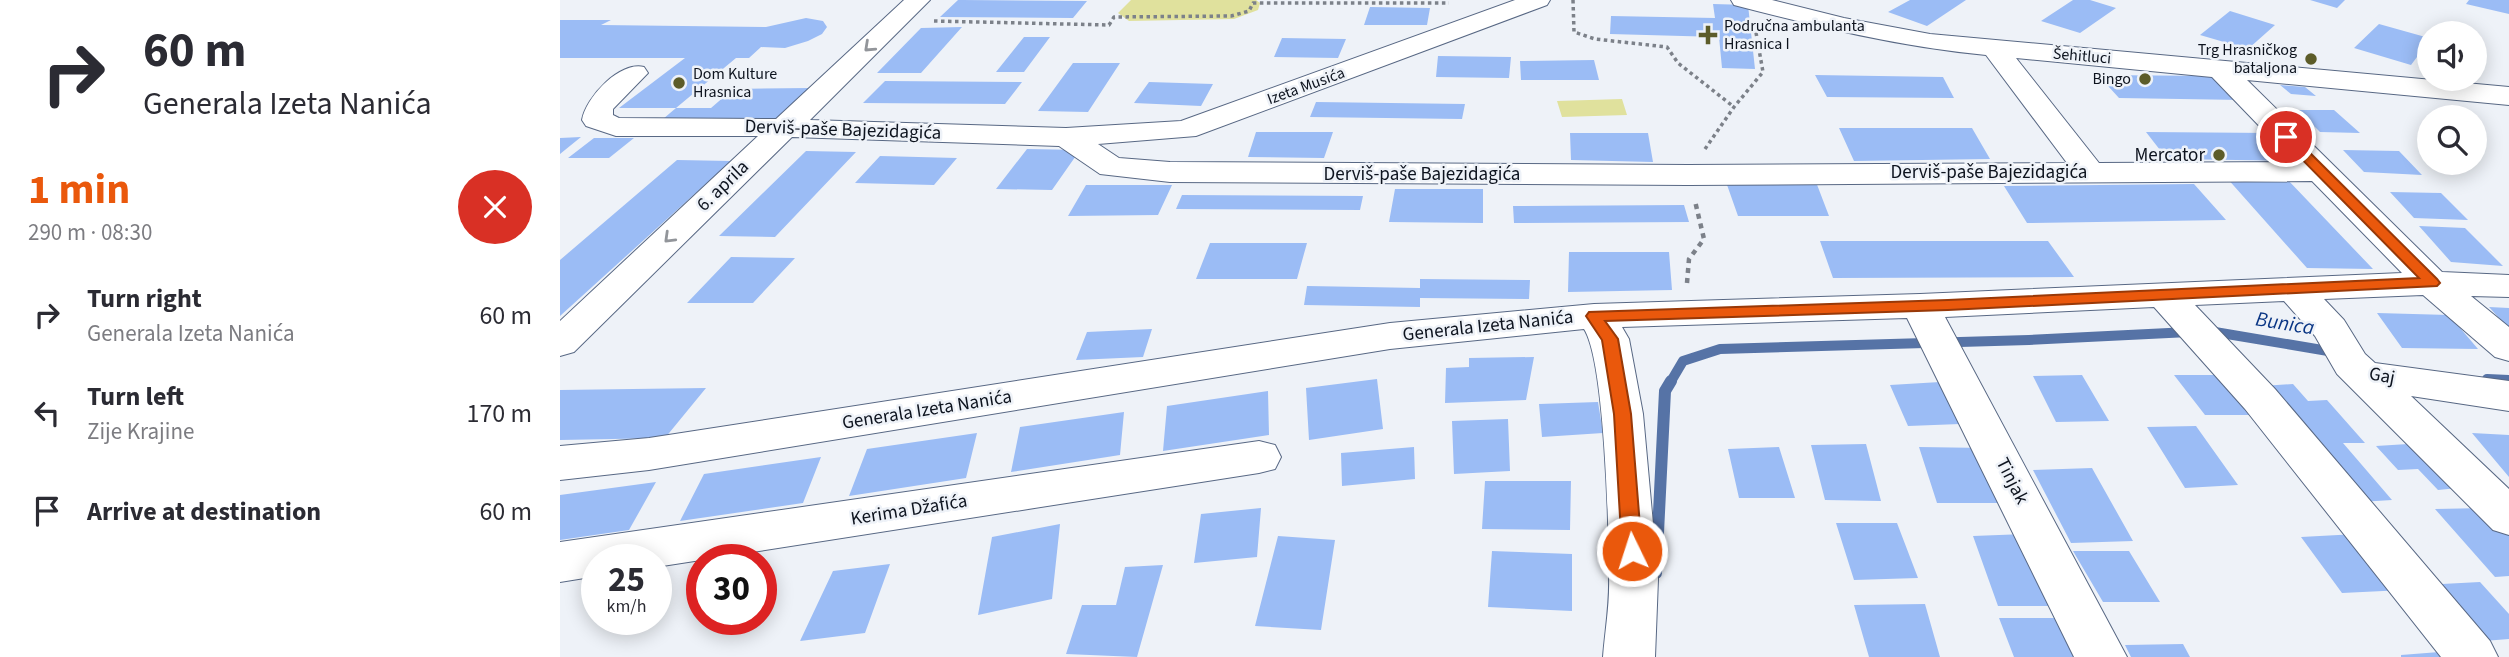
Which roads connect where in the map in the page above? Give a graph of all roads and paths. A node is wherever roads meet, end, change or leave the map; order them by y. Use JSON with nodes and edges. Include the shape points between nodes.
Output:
{"nodes":[{"id":1,"x":1538,"y":0,"type":"edge"},
{"id":2,"x":1573,"y":0,"type":"edge"},
{"id":3,"x":1747,"y":1,"type":"edge"},
{"id":4,"x":1460,"y":3,"type":"dead end"},
{"id":5,"x":908,"y":10,"type":"edge"},
{"id":6,"x":1994,"y":48,"type":"junction"},
{"id":7,"x":2219,"y":68,"type":"junction"},
{"id":8,"x":634,"y":73,"type":"dead end"},
{"id":9,"x":2509,"y":96,"type":"edge"},
{"id":10,"x":1734,"y":107,"type":"junction"},
{"id":11,"x":783,"y":128,"type":"junction"},
{"id":12,"x":1066,"y":137,"type":"junction"},
{"id":13,"x":2320,"y":171,"type":"junction"},
{"id":14,"x":2089,"y":172,"type":"junction"},
{"id":15,"x":1688,"y":175,"type":"junction"},
{"id":16,"x":2432,"y":283,"type":"junction"},
{"id":17,"x":2509,"y":286,"type":"edge"},
{"id":18,"x":2294,"y":290,"type":"junction"},
{"id":19,"x":1693,"y":313,"type":"junction"},
{"id":20,"x":1594,"y":316,"type":"junction"},
{"id":21,"x":2184,"y":318,"type":"junction"},
{"id":22,"x":1932,"y":328,"type":"junction"},
{"id":23,"x":560,"y":343,"type":"edge"},
{"id":24,"x":2509,"y":348,"type":"edge"},
{"id":25,"x":2351,"y":359,"type":"junction"},
{"id":26,"x":2509,"y":396,"type":"edge"},
{"id":27,"x":1259,"y":457,"type":"dead end"},
{"id":28,"x":560,"y":463,"type":"edge"},
{"id":29,"x":2509,"y":517,"type":"edge"},
{"id":30,"x":560,"y":562,"type":"edge"},
{"id":31,"x":1629,"y":657,"type":"edge"},
{"id":32,"x":2101,"y":657,"type":"edge"},
{"id":33,"x":2472,"y":657,"type":"edge"}],
"edges":[{"from":1,"to":12,"type":"street","name":"Izeta Musića","via":[[1185,130]]},
{"from":2,"to":10,"type":"path","via":[[1574,32],[1595,39],[1667,47],[1678,63]]},
{"from":3,"to":6,"type":"street","name":"Šehitluci","via":[[1843,26]]},
{"from":3,"to":10,"type":"path","via":[[1763,72]]},
{"from":4,"to":5,"type":"path","via":[[1254,3],[1250,11],[1231,16],[1114,17],[1109,25]]},
{"from":5,"to":11,"type":"street","name":"6. aprila","one_way":true},
{"from":6,"to":7,"type":"street","name":"Šehitluci"},
{"from":6,"to":14,"type":"street"},
{"from":7,"to":9,"type":"street","name":"Šehitluci"},
{"from":7,"to":13,"type":"street"},
{"from":8,"to":11,"type":"street","name":"Derviš-paše Bajezidagića","via":[[599,107],[597,120],[616,127]]},
{"from":10,"to":15,"type":"path"},
{"from":11,"to":12,"type":"street","name":"Derviš-paše Bajezidagića"},
{"from":11,"to":23,"type":"street","name":"6. aprila","one_way":true},
{"from":12,"to":15,"type":"street","name":"Derviš-paše Bajezidagića","via":[[1111,167],[1170,172]]},
{"from":13,"to":14,"type":"street","name":"Derviš-paše Bajezidagića"},
{"from":13,"to":16,"type":"street"},
{"from":14,"to":15,"type":"street","name":"Derviš-paše Bajezidagića"},
{"from":15,"to":19,"type":"path","via":[[1704,239],[1689,256],[1685,273]]},
{"from":16,"to":17,"type":"street","name":"Generala Izeta Nanića"},
{"from":16,"to":18,"type":"street","name":"Generala Izeta Nanića"},
{"from":16,"to":24,"type":"street"},
{"from":18,"to":21,"type":"street","name":"Generala Izeta Nanića"},
{"from":18,"to":25,"type":"street"},
{"from":19,"to":20,"type":"street","name":"Generala Izeta Nanića"},
{"from":19,"to":22,"type":"street","name":"Generala Izeta Nanića"},
{"from":20,"to":28,"type":"street","name":"Generala Izeta Nanića","via":[[1390,336],[649,454]]},
{"from":20,"to":31,"type":"street","via":[[1610,339],[1622,414],[1634,579]]},
{"from":21,"to":22,"type":"street","name":"Generala Izeta Nanića"},
{"from":21,"to":33,"type":"street","via":[[2260,399]]},
{"from":22,"to":32,"type":"street","name":"Tinjak"},
{"from":25,"to":26,"type":"street","name":"Gaj"},
{"from":25,"to":29,"type":"street"},
{"from":27,"to":30,"type":"street","name":"Kerima Džafića"}]}
